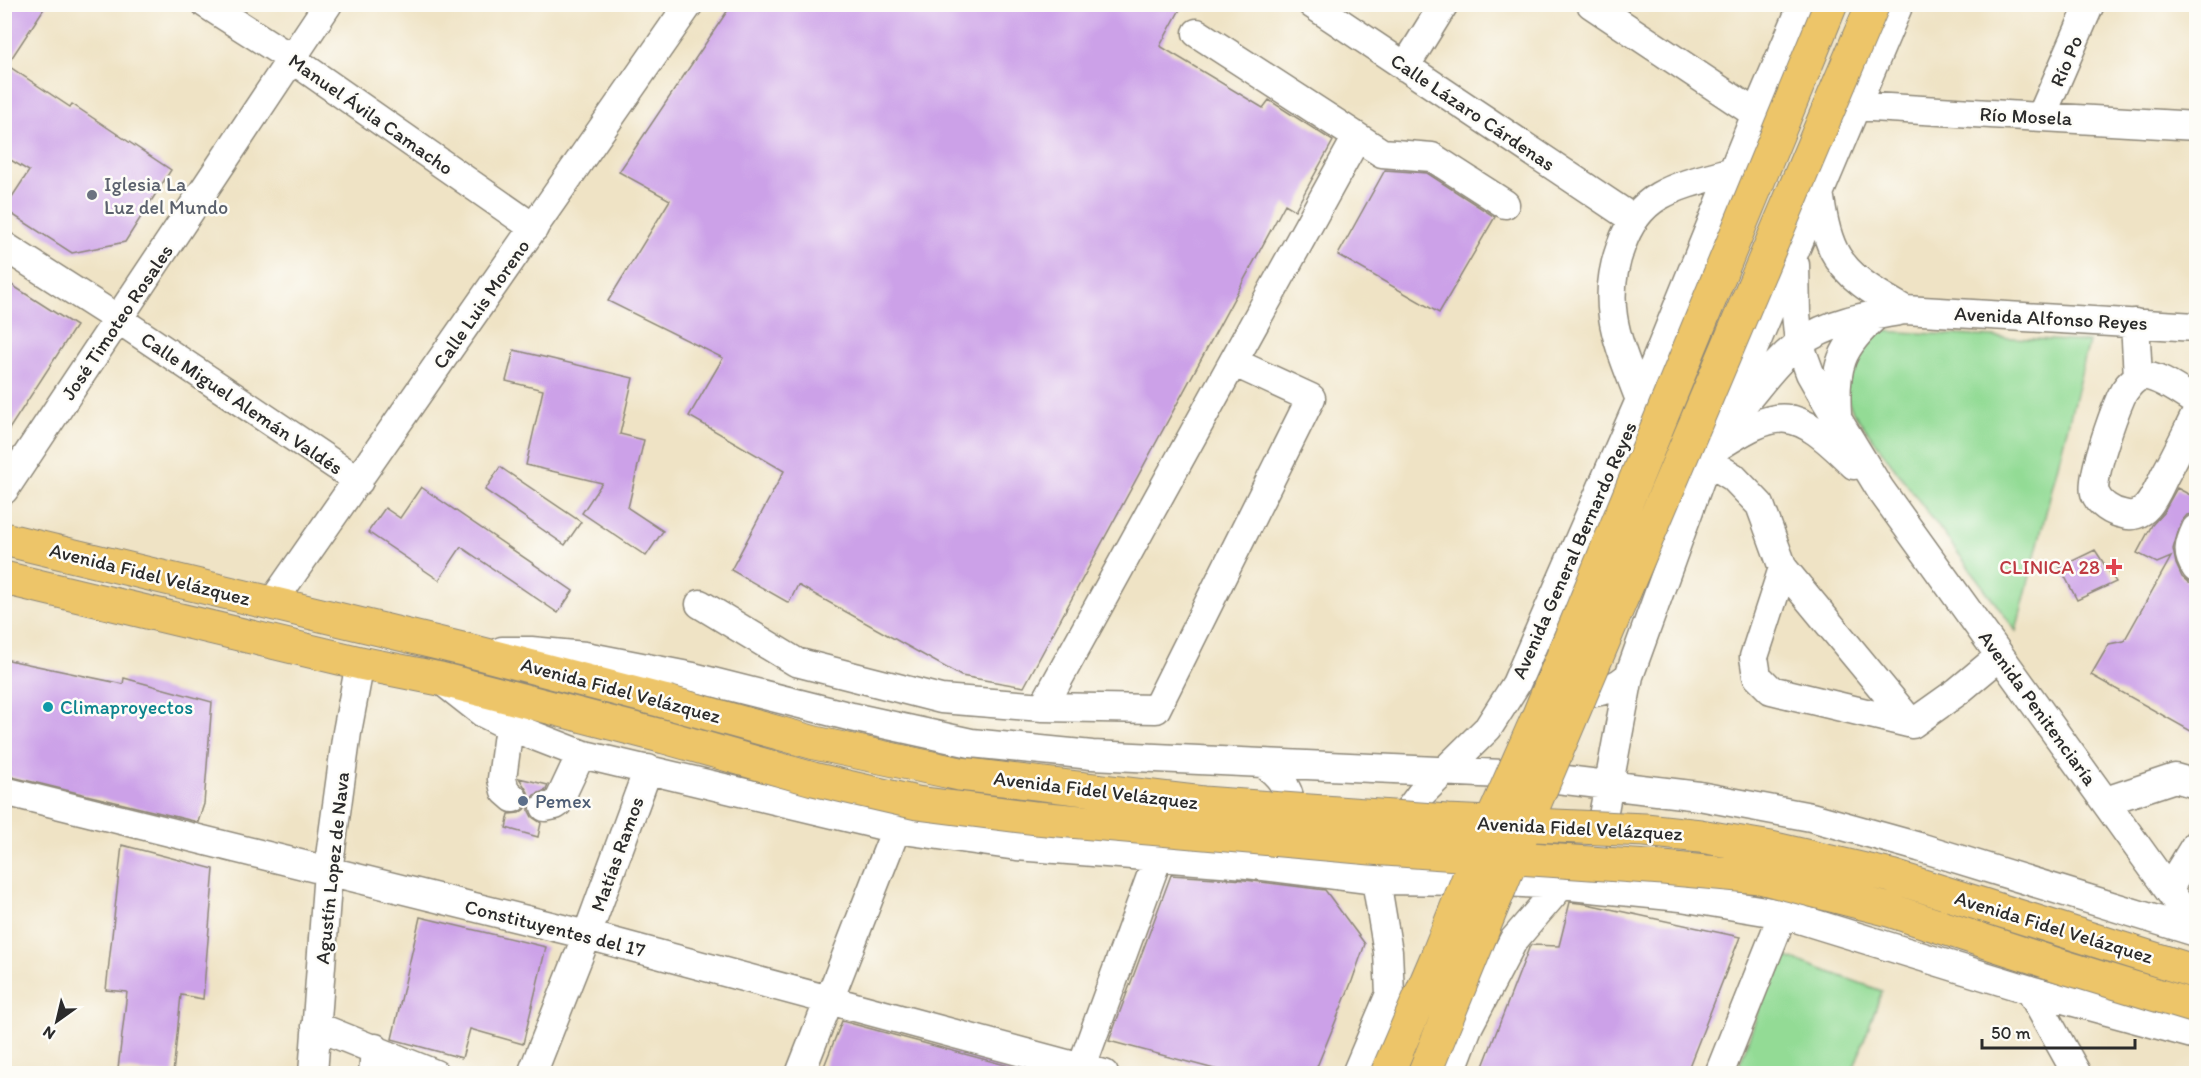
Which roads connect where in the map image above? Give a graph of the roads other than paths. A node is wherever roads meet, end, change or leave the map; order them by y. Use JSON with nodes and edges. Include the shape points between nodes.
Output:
{"nodes":[{"id":1,"x":206,"y":4,"type":"edge"},
{"id":2,"x":328,"y":4,"type":"edge"},
{"id":3,"x":690,"y":4,"type":"edge"},
{"id":4,"x":1312,"y":4,"type":"edge"},
{"id":5,"x":1444,"y":4,"type":"edge"},
{"id":6,"x":1592,"y":4,"type":"edge"},
{"id":7,"x":1803,"y":4,"type":"edge"},
{"id":8,"x":1831,"y":4,"type":"edge"},
{"id":9,"x":1872,"y":4,"type":"edge"},
{"id":10,"x":1899,"y":4,"type":"edge"},
{"id":11,"x":2090,"y":4,"type":"edge"},
{"id":12,"x":1197,"y":33,"type":"dead end"},
{"id":13,"x":292,"y":59,"type":"junction"},
{"id":14,"x":1405,"y":67,"type":"junction"},
{"id":15,"x":1855,"y":106,"type":"junction"},
{"id":16,"x":1756,"y":114,"type":"junction"},
{"id":17,"x":2042,"y":117,"type":"junction"},
{"id":18,"x":2196,"y":126,"type":"edge"},
{"id":19,"x":1357,"y":137,"type":"junction"},
{"id":20,"x":1733,"y":171,"type":"junction"},
{"id":21,"x":1818,"y":192,"type":"junction"},
{"id":22,"x":1506,"y":204,"type":"dead end"},
{"id":23,"x":1633,"y":219,"type":"junction"},
{"id":24,"x":534,"y":228,"type":"junction"},
{"id":25,"x":4,"y":246,"type":"edge"},
{"id":26,"x":1796,"y":250,"type":"junction"},
{"id":27,"x":1905,"y":310,"type":"junction"},
{"id":28,"x":1877,"y":315,"type":"junction"},
{"id":29,"x":118,"y":319,"type":"junction"},
{"id":30,"x":2135,"y":323,"type":"junction"},
{"id":31,"x":2196,"y":327,"type":"edge"},
{"id":32,"x":1799,"y":343,"type":"junction"},
{"id":33,"x":1233,"y":362,"type":"junction"},
{"id":34,"x":2138,"y":377,"type":"junction"},
{"id":35,"x":1640,"y":400,"type":"junction"},
{"id":36,"x":2196,"y":402,"type":"edge"},
{"id":37,"x":2196,"y":414,"type":"edge"},
{"id":38,"x":1837,"y":417,"type":"junction"},
{"id":39,"x":1712,"y":449,"type":"junction"},
{"id":40,"x":359,"y":481,"type":"junction"},
{"id":41,"x":1880,"y":489,"type":"junction"},
{"id":42,"x":4,"y":490,"type":"edge"},
{"id":43,"x":2196,"y":529,"type":"edge"},
{"id":44,"x":4,"y":539,"type":"edge"},
{"id":45,"x":1783,"y":568,"type":"junction"},
{"id":46,"x":2196,"y":568,"type":"edge"},
{"id":47,"x":4,"y":578,"type":"edge"},
{"id":48,"x":272,"y":603,"type":"junction"},
{"id":49,"x":700,"y":604,"type":"dead end"},
{"id":50,"x":1536,"y":640,"type":"junction"},
{"id":51,"x":479,"y":653,"type":"junction"},
{"id":52,"x":2000,"y":656,"type":"junction"},
{"id":53,"x":360,"y":663,"type":"junction"},
{"id":54,"x":1629,"y":676,"type":"junction"},
{"id":55,"x":440,"y":679,"type":"junction"},
{"id":56,"x":1043,"y":707,"type":"junction"},
{"id":57,"x":1911,"y":724,"type":"junction"},
{"id":58,"x":509,"y":726,"type":"junction"},
{"id":59,"x":581,"y":754,"type":"junction"},
{"id":60,"x":1263,"y":763,"type":"junction"},
{"id":61,"x":648,"y":769,"type":"junction"},
{"id":62,"x":1442,"y":772,"type":"junction"},
{"id":63,"x":2196,"y":784,"type":"edge"},
{"id":64,"x":1609,"y":785,"type":"junction"},
{"id":65,"x":4,"y":791,"type":"edge"},
{"id":66,"x":513,"y":798,"type":"dead end"},
{"id":67,"x":2106,"y":801,"type":"junction"},
{"id":68,"x":545,"y":807,"type":"dead end"},
{"id":69,"x":1758,"y":808,"type":"junction"},
{"id":70,"x":896,"y":829,"type":"junction"},
{"id":71,"x":2196,"y":844,"type":"edge"},
{"id":72,"x":1158,"y":857,"type":"junction"},
{"id":73,"x":1247,"y":864,"type":"junction"},
{"id":74,"x":328,"y":871,"type":"junction"},
{"id":75,"x":1376,"y":880,"type":"junction"},
{"id":76,"x":1560,"y":885,"type":"junction"},
{"id":77,"x":2169,"y":888,"type":"junction"},
{"id":78,"x":1714,"y":903,"type":"junction"},
{"id":79,"x":1783,"y":914,"type":"junction"},
{"id":80,"x":2168,"y":922,"type":"junction"},
{"id":81,"x":2196,"y":930,"type":"edge"},
{"id":82,"x":587,"y":935,"type":"junction"},
{"id":83,"x":2196,"y":972,"type":"edge"},
{"id":84,"x":2030,"y":990,"type":"junction"},
{"id":85,"x":1390,"y":994,"type":"junction"},
{"id":86,"x":830,"y":999,"type":"junction"},
{"id":87,"x":2196,"y":1007,"type":"edge"},
{"id":88,"x":2159,"y":1024,"type":"junction"},
{"id":89,"x":316,"y":1026,"type":"junction"},
{"id":90,"x":1468,"y":1027,"type":"junction"},
{"id":91,"x":2196,"y":1035,"type":"edge"},
{"id":92,"x":374,"y":1061,"type":"edge"},
{"id":93,"x":1088,"y":1072,"type":"edge"},
{"id":94,"x":313,"y":1074,"type":"edge"},
{"id":95,"x":435,"y":1074,"type":"edge"},
{"id":96,"x":532,"y":1074,"type":"edge"},
{"id":97,"x":800,"y":1074,"type":"edge"},
{"id":98,"x":1356,"y":1074,"type":"edge"},
{"id":99,"x":1387,"y":1074,"type":"edge"},
{"id":100,"x":1424,"y":1074,"type":"edge"},
{"id":101,"x":1450,"y":1074,"type":"edge"},
{"id":102,"x":1719,"y":1074,"type":"edge"},
{"id":103,"x":2077,"y":1074,"type":"edge"}],
"edges":[{"from":1,"to":13,"type":"street","name":"Manuel Ávila Camacho"},
{"from":2,"to":13,"type":"street","name":"José Timoteo Rosales"},
{"from":3,"to":24,"type":"street","name":"Calle Luis Moreno"},
{"from":4,"to":14,"type":"street","name":"Calle Lázaro Cárdenas"},
{"from":5,"to":14,"type":"street"},
{"from":6,"to":16,"type":"street"},
{"from":7,"to":16,"type":"street","name":"Avenida General Bernardo Reyes"},
{"from":8,"to":99,"type":"main road","name":"Avenida General Bernardo Reyes","bridge":true},
{"from":9,"to":100,"type":"main road","bridge":true},
{"from":10,"to":15,"type":"street"},
{"from":11,"to":17,"type":"street","name":"Río Po"},
{"from":12,"to":19,"type":"street"},
{"from":13,"to":24,"type":"street","name":"Manuel Ávila Camacho"},
{"from":13,"to":29,"type":"street","name":"José Timoteo Rosales"},
{"from":14,"to":23,"type":"street","name":"Calle Lázaro Cárdenas"},
{"from":15,"to":17,"type":"street","name":"Río Mosela"},
{"from":15,"to":21,"type":"street"},
{"from":16,"to":20,"type":"street","name":"Avenida General Bernardo Reyes"},
{"from":17,"to":18,"type":"street","name":"Río Mosela"},
{"from":19,"to":22,"type":"street","via":[[1382,153],[1432,157]]},
{"from":19,"to":33,"type":"street"},
{"from":20,"to":23,"type":"street","via":[[1657,197]]},
{"from":20,"to":35,"type":"street","name":"Avenida General Bernardo Reyes"},
{"from":21,"to":26,"type":"street"},
{"from":21,"to":27,"type":"street","name":"Avenida Alfonso Reyes","via":[[1827,232],[1843,265],[1858,280]]},
{"from":23,"to":35,"type":"street","via":[[1614,264],[1611,312]]},
{"from":24,"to":40,"type":"street","name":"Calle Luis Moreno"},
{"from":25,"to":29,"type":"street","name":"Calle Miguel Alemán Valdés"},
{"from":26,"to":32,"type":"street","name":"Avenida Penitenciaría"},
{"from":26,"to":39,"type":"street"},
{"from":27,"to":28,"type":"street","name":"Avenida Alfonso Reyes"},
{"from":27,"to":30,"type":"street","name":"Avenida Alfonso Reyes"},
{"from":28,"to":32,"type":"street","name":"Avenida Alfonso Reyes","via":[[1826,328]]},
{"from":28,"to":38,"type":"street","via":[[1857,335],[1841,361],[1835,388]]},
{"from":29,"to":40,"type":"street","name":"Calle Miguel Alemán Valdés"},
{"from":29,"to":42,"type":"street","name":"José Timoteo Rosales"},
{"from":30,"to":31,"type":"street","name":"Avenida Alfonso Reyes"},
{"from":30,"to":34,"type":"street"},
{"from":32,"to":38,"type":"street","name":"Avenida Penitenciaría","via":[[1810,372]]},
{"from":32,"to":39,"type":"street","name":"Avenida Alfonso Reyes","via":[[1767,376]]},
{"from":33,"to":56,"type":"street"},
{"from":33,"to":56,"type":"street","via":[[1311,398],[1156,709]]},
{"from":34,"to":36,"type":"street","via":[[2154,378]]},
{"from":34,"to":37,"type":"street","via":[[2121,396],[2095,475],[2098,499],[2114,511],[2135,515],[2148,506]]},
{"from":35,"to":50,"type":"street","name":"Avenida General Bernardo Reyes"},
{"from":38,"to":41,"type":"street","name":"Avenida Penitenciaría"},
{"from":39,"to":41,"type":"street","name":"Avenida Penitenciaría","via":[[1760,423],[1792,419],[1823,436]]},
{"from":39,"to":45,"type":"street","via":[[1760,505]]},
{"from":39,"to":54,"type":"street"},
{"from":40,"to":48,"type":"street","name":"Calle Luis Moreno"},
{"from":41,"to":52,"type":"street","name":"Avenida Penitenciaría"},
{"from":43,"to":46,"type":"street","via":[[2188,550]]},
{"from":44,"to":48,"type":"main road","name":"Avenida Fidel Velázquez"},
{"from":45,"to":57,"type":"street"},
{"from":45,"to":57,"type":"street","via":[[1755,657],[1756,676],[1771,690]]},
{"from":47,"to":53,"type":"main road","name":"Avenida Fidel Velázquez"},
{"from":48,"to":51,"type":"main road","name":"Avenida Fidel Velázquez"},
{"from":49,"to":56,"type":"street","via":[[806,666],[941,699]]},
{"from":50,"to":54,"type":"street","via":[[1537,659],[1546,672],[1572,690],[1604,692]]},
{"from":50,"to":62,"type":"street","name":"Avenida General Bernardo Reyes","via":[[1516,684],[1488,728]]},
{"from":51,"to":60,"type":"street","via":[[531,651],[585,656],[693,677],[971,743],[1092,755]]},
{"from":51,"to":83,"type":"main road","name":"Avenida Fidel Velázquez","bridge":true,"via":[[826,746],[960,774],[1203,802],[1447,821],[1645,830],[1771,848],[1891,876]]},
{"from":52,"to":57,"type":"street"},
{"from":52,"to":67,"type":"street","name":"Avenida Penitenciaría"},
{"from":53,"to":55,"type":"main road","name":"Avenida Fidel Velázquez"},
{"from":53,"to":74,"type":"street","name":"Agustín Lopez de Nava"},
{"from":54,"to":64,"type":"street"},
{"from":55,"to":58,"type":"street","via":[[483,713]]},
{"from":55,"to":87,"type":"main road","name":"Avenida Fidel Velázquez","bridge":true,"via":[[917,803],[1036,818],[1371,848],[1760,877],[1886,909]]},
{"from":58,"to":59,"type":"street"},
{"from":58,"to":66,"type":"street","via":[[502,779],[505,791]]},
{"from":59,"to":61,"type":"street"},
{"from":59,"to":68,"type":"street","via":[[558,803]]},
{"from":60,"to":62,"type":"street"},
{"from":60,"to":73,"type":"street","via":[[1278,774],[1288,792],[1291,819],[1276,848]]},
{"from":61,"to":70,"type":"street"},
{"from":61,"to":82,"type":"street","name":"Matías Ramos"},
{"from":62,"to":64,"type":"street","via":[[1524,775]]},
{"from":62,"to":75,"type":"street","name":"Avenida General Bernardo Reyes","via":[[1391,834]]},
{"from":63,"to":67,"type":"street","via":[[2175,778]]},
{"from":64,"to":69,"type":"street"},
{"from":64,"to":76,"type":"street","via":[[1603,816],[1587,855]]},
{"from":65,"to":74,"type":"street","name":"Constituyentes del 17"},
{"from":67,"to":77,"type":"street","name":"Avenida Penitenciaría"},
{"from":69,"to":78,"type":"street","via":[[1732,813],[1704,841],[1700,854],[1702,880]]},
{"from":69,"to":80,"type":"street","via":[[1822,820]]},
{"from":70,"to":72,"type":"street","via":[[1017,846]]},
{"from":70,"to":86,"type":"street"},
{"from":71,"to":77,"type":"street"},
{"from":72,"to":73,"type":"street"},
{"from":72,"to":93,"type":"street"},
{"from":73,"to":75,"type":"street"},
{"from":74,"to":82,"type":"street","name":"Constituyentes del 17"},
{"from":74,"to":89,"type":"street","name":"Agustín Lopez de Nava"},
{"from":75,"to":76,"type":"street"},
{"from":75,"to":85,"type":"street","name":"Avenida General Bernardo Reyes","via":[[1388,952]]},
{"from":76,"to":78,"type":"street"},
{"from":76,"to":90,"type":"street","via":[[1513,941]]},
{"from":77,"to":81,"type":"street","name":"Avenida Penitenciaría"},
{"from":78,"to":79,"type":"street"},
{"from":79,"to":84,"type":"street"},
{"from":79,"to":102,"type":"street"},
{"from":80,"to":81,"type":"street"},
{"from":80,"to":88,"type":"street","via":[[2183,942],[2190,973],[2181,1003]]},
{"from":82,"to":86,"type":"street","name":"Constituyentes del 17"},
{"from":82,"to":96,"type":"street","name":"Matías Ramos"},
{"from":84,"to":88,"type":"street"},
{"from":84,"to":103,"type":"street"},
{"from":85,"to":90,"type":"street","via":[[1417,982],[1446,988],[1458,999]]},
{"from":85,"to":98,"type":"street","name":"Avenida General Bernardo Reyes"},
{"from":86,"to":93,"type":"street","name":"Constituyentes del 17"},
{"from":86,"to":97,"type":"street"},
{"from":88,"to":91,"type":"street"},
{"from":89,"to":92,"type":"street"},
{"from":89,"to":94,"type":"street","name":"Agustín Lopez de Nava"},
{"from":90,"to":101,"type":"street"},
{"from":92,"to":95,"type":"street"}]}
